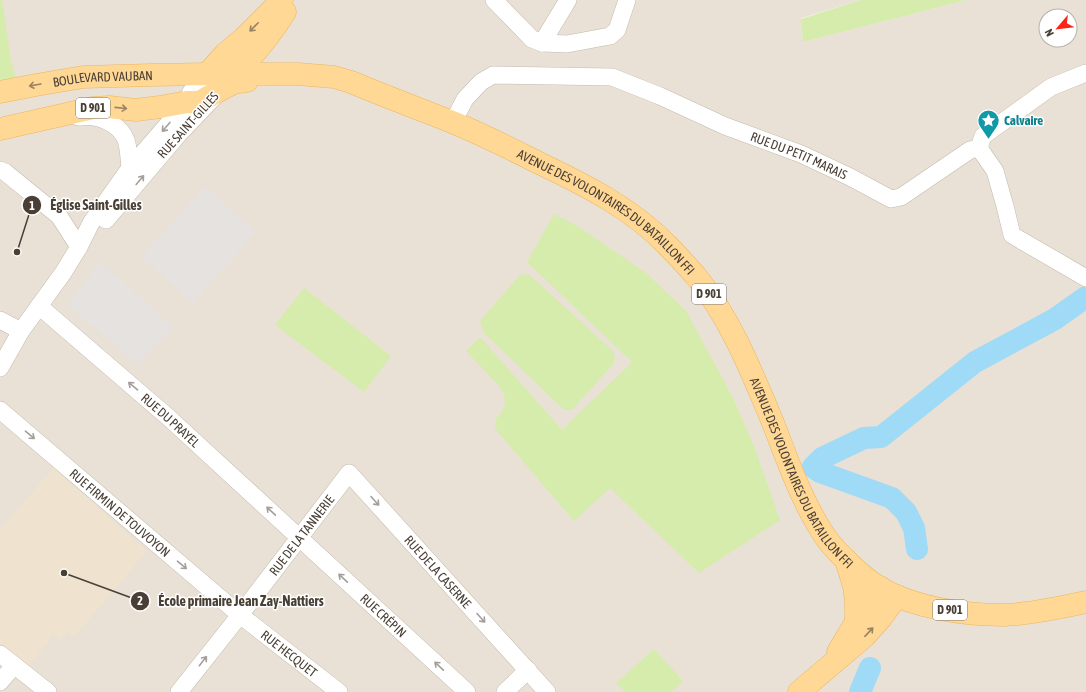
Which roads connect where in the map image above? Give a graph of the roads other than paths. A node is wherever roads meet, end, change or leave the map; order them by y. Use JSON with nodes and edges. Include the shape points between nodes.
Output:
{"nodes":[{"id":1,"x":282,"y":0,"type":"edge"},
{"id":2,"x":293,"y":0,"type":"edge"},
{"id":3,"x":494,"y":0,"type":"edge"},
{"id":4,"x":568,"y":0,"type":"edge"},
{"id":5,"x":627,"y":0,"type":"edge"},
{"id":6,"x":542,"y":43,"type":"junction"},
{"id":7,"x":225,"y":54,"type":"junction"},
{"id":8,"x":253,"y":54,"type":"junction"},
{"id":9,"x":1086,"y":73,"type":"edge"},
{"id":10,"x":265,"y":74,"type":"junction"},
{"id":11,"x":158,"y":75,"type":"junction"},
{"id":12,"x":219,"y":80,"type":"junction"},
{"id":13,"x":0,"y":92,"type":"edge"},
{"id":14,"x":187,"y":102,"type":"junction"},
{"id":15,"x":402,"y":103,"type":"junction"},
{"id":16,"x":48,"y":118,"type":"junction"},
{"id":17,"x":452,"y":122,"type":"junction"},
{"id":18,"x":0,"y":129,"type":"edge"},
{"id":19,"x":979,"y":148,"type":"junction"},
{"id":20,"x":130,"y":168,"type":"junction"},
{"id":21,"x":0,"y":170,"type":"edge"},
{"id":22,"x":79,"y":247,"type":"junction"},
{"id":23,"x":1086,"y":278,"type":"edge"},
{"id":24,"x":39,"y":306,"type":"junction"},
{"id":25,"x":0,"y":320,"type":"edge"},
{"id":26,"x":21,"y":332,"type":"junction"},
{"id":27,"x":0,"y":368,"type":"edge"},
{"id":28,"x":0,"y":410,"type":"edge"},
{"id":29,"x":349,"y":472,"type":"joint"},
{"id":30,"x":300,"y":538,"type":"junction"},
{"id":31,"x":846,"y":560,"type":"junction"},
{"id":32,"x":888,"y":592,"type":"junction"},
{"id":33,"x":1086,"y":602,"type":"edge"},
{"id":34,"x":240,"y":615,"type":"junction"},
{"id":35,"x":856,"y":622,"type":"junction"},
{"id":36,"x":0,"y":654,"type":"edge"},
{"id":37,"x":14,"y":666,"type":"junction"},
{"id":38,"x":828,"y":667,"type":"junction"},
{"id":39,"x":528,"y":670,"type":"junction"},
{"id":40,"x":0,"y":682,"type":"edge"},
{"id":41,"x":48,"y":692,"type":"edge"},
{"id":42,"x":179,"y":692,"type":"edge"},
{"id":43,"x":339,"y":692,"type":"edge"},
{"id":44,"x":467,"y":692,"type":"edge"},
{"id":45,"x":505,"y":692,"type":"edge"},
{"id":46,"x":547,"y":692,"type":"edge"},
{"id":47,"x":799,"y":692,"type":"edge"}],
"edges":[{"from":1,"to":7,"type":"main road","name":"RUE SAINT-GILLES","one_way":true},
{"from":2,"to":8,"type":"main road","name":"RUE SAINT-GILLES"},
{"from":3,"to":6,"type":"street","via":[[532,39]]},
{"from":4,"to":6,"type":"street"},
{"from":5,"to":6,"type":"street","via":[[617,30],[610,36],[567,44]]},
{"from":7,"to":11,"type":"main road","via":[[208,62]]},
{"from":7,"to":12,"type":"main road","name":"RUE SAINT-GILLES"},
{"from":8,"to":10,"type":"main road"},
{"from":8,"to":12,"type":"main road","name":"RUE SAINT-GILLES","via":[[242,66]]},
{"from":9,"to":19,"type":"street","via":[[1051,87],[983,136]]},
{"from":10,"to":12,"type":"main road","name":"AVENUE DES VOLONTAIRES DU BATAILLON FFI","via":[[241,74]]},
{"from":10,"to":15,"type":"main road","name":"AVENUE DES VOLONTAIRES DU BATAILLON FFI","via":[[334,77]]},
{"from":11,"to":12,"type":"main road","name":"BOULEVARD VAUBAN","number":"D 901"},
{"from":11,"to":13,"type":"main road","name":"BOULEVARD VAUBAN","number":"D 901","one_way":true,"via":[[83,77]]},
{"from":12,"to":14,"type":"main road","name":"AVENUE DES VOLONTAIRES DU BATAILLON FFI","number":"D 901","via":[[201,101]]},
{"from":12,"to":15,"type":"main road","name":"AVENUE DES VOLONTAIRES DU BATAILLON FFI","number":"D 901","via":[[234,83],[298,83],[331,87]]},
{"from":22,"to":12,"type":"street","name":"RUE SAINT-GILLES","one_way":true,"via":[[97,232],[178,135]]},
{"from":16,"to":14,"type":"main road","number":"D 901","one_way":true,"via":[[92,108],[136,110]]},
{"from":14,"to":20,"type":"street","name":"RUE SAINT-GILLES","one_way":true},
{"from":15,"to":17,"type":"main road","name":"AVENUE DES VOLONTAIRES DU BATAILLON FFI","number":"D 901"},
{"from":16,"to":18,"type":"main road","number":"D 901"},
{"from":16,"to":20,"type":"street","via":[[94,117],[116,126],[126,138]]},
{"from":17,"to":19,"type":"street","name":"RUE DU PETIT MARAIS","via":[[465,99],[481,82],[493,75],[612,77],[724,126],[801,154],[891,199],[901,197],[970,150]]},
{"from":17,"to":31,"type":"main road","name":"AVENUE DES VOLONTAIRES DU BATAILLON FFI","number":"D 901","via":[[567,176],[615,203],[666,243],[695,275],[714,301],[742,352],[809,508],[827,538]]},
{"from":19,"to":23,"type":"street","via":[[995,171],[1012,235]]},
{"from":20,"to":22,"type":"street","name":"RUE SAINT-GILLES","via":[[91,223]]},
{"from":21,"to":22,"type":"street","via":[[59,216]]},
{"from":22,"to":24,"type":"street","name":"RUE SAINT-GILLES"},
{"from":24,"to":26,"type":"street","name":"RUE SAINT-GILLES"},
{"from":30,"to":24,"type":"street","name":"RUE DU PRAYEL","one_way":true,"via":[[168,417]]},
{"from":25,"to":26,"type":"street"},
{"from":26,"to":27,"type":"street","name":"RUE SAINT-GILLES"},
{"from":28,"to":34,"type":"street","name":"RUE FIRMIN DE TOUVOYON","one_way":true},
{"from":29,"to":30,"type":"street","name":"RUE DE LA TANNERIE"},
{"from":29,"to":39,"type":"street","name":"RUE DE LA CASERNE","one_way":true},
{"from":30,"to":34,"type":"street","name":"RUE DE LA TANNERIE"},
{"from":44,"to":30,"type":"street","name":"RUE CRÉPIN","one_way":true},
{"from":31,"to":32,"type":"main road","name":"AVENUE DES VOLONTAIRES DU BATAILLON FFI","number":"D 901"},
{"from":31,"to":35,"type":"main road","via":[[854,586]]},
{"from":32,"to":33,"type":"main road","number":"D 901","via":[[929,607],[972,614],[1006,615]]},
{"from":32,"to":35,"type":"main road"},
{"from":38,"to":32,"type":"main road","one_way":true,"via":[[865,636],[881,618]]},
{"from":42,"to":34,"type":"street","name":"RUE DE LA TANNERIE","one_way":true},
{"from":34,"to":43,"type":"street","name":"RUE HECQUET"},
{"from":35,"to":38,"type":"main road"},
{"from":36,"to":37,"type":"street"},
{"from":37,"to":40,"type":"street"},
{"from":37,"to":41,"type":"street"},
{"from":38,"to":47,"type":"main road"},
{"from":39,"to":45,"type":"street"},
{"from":39,"to":46,"type":"street","name":"RUE DE LA CASERNE"}]}
